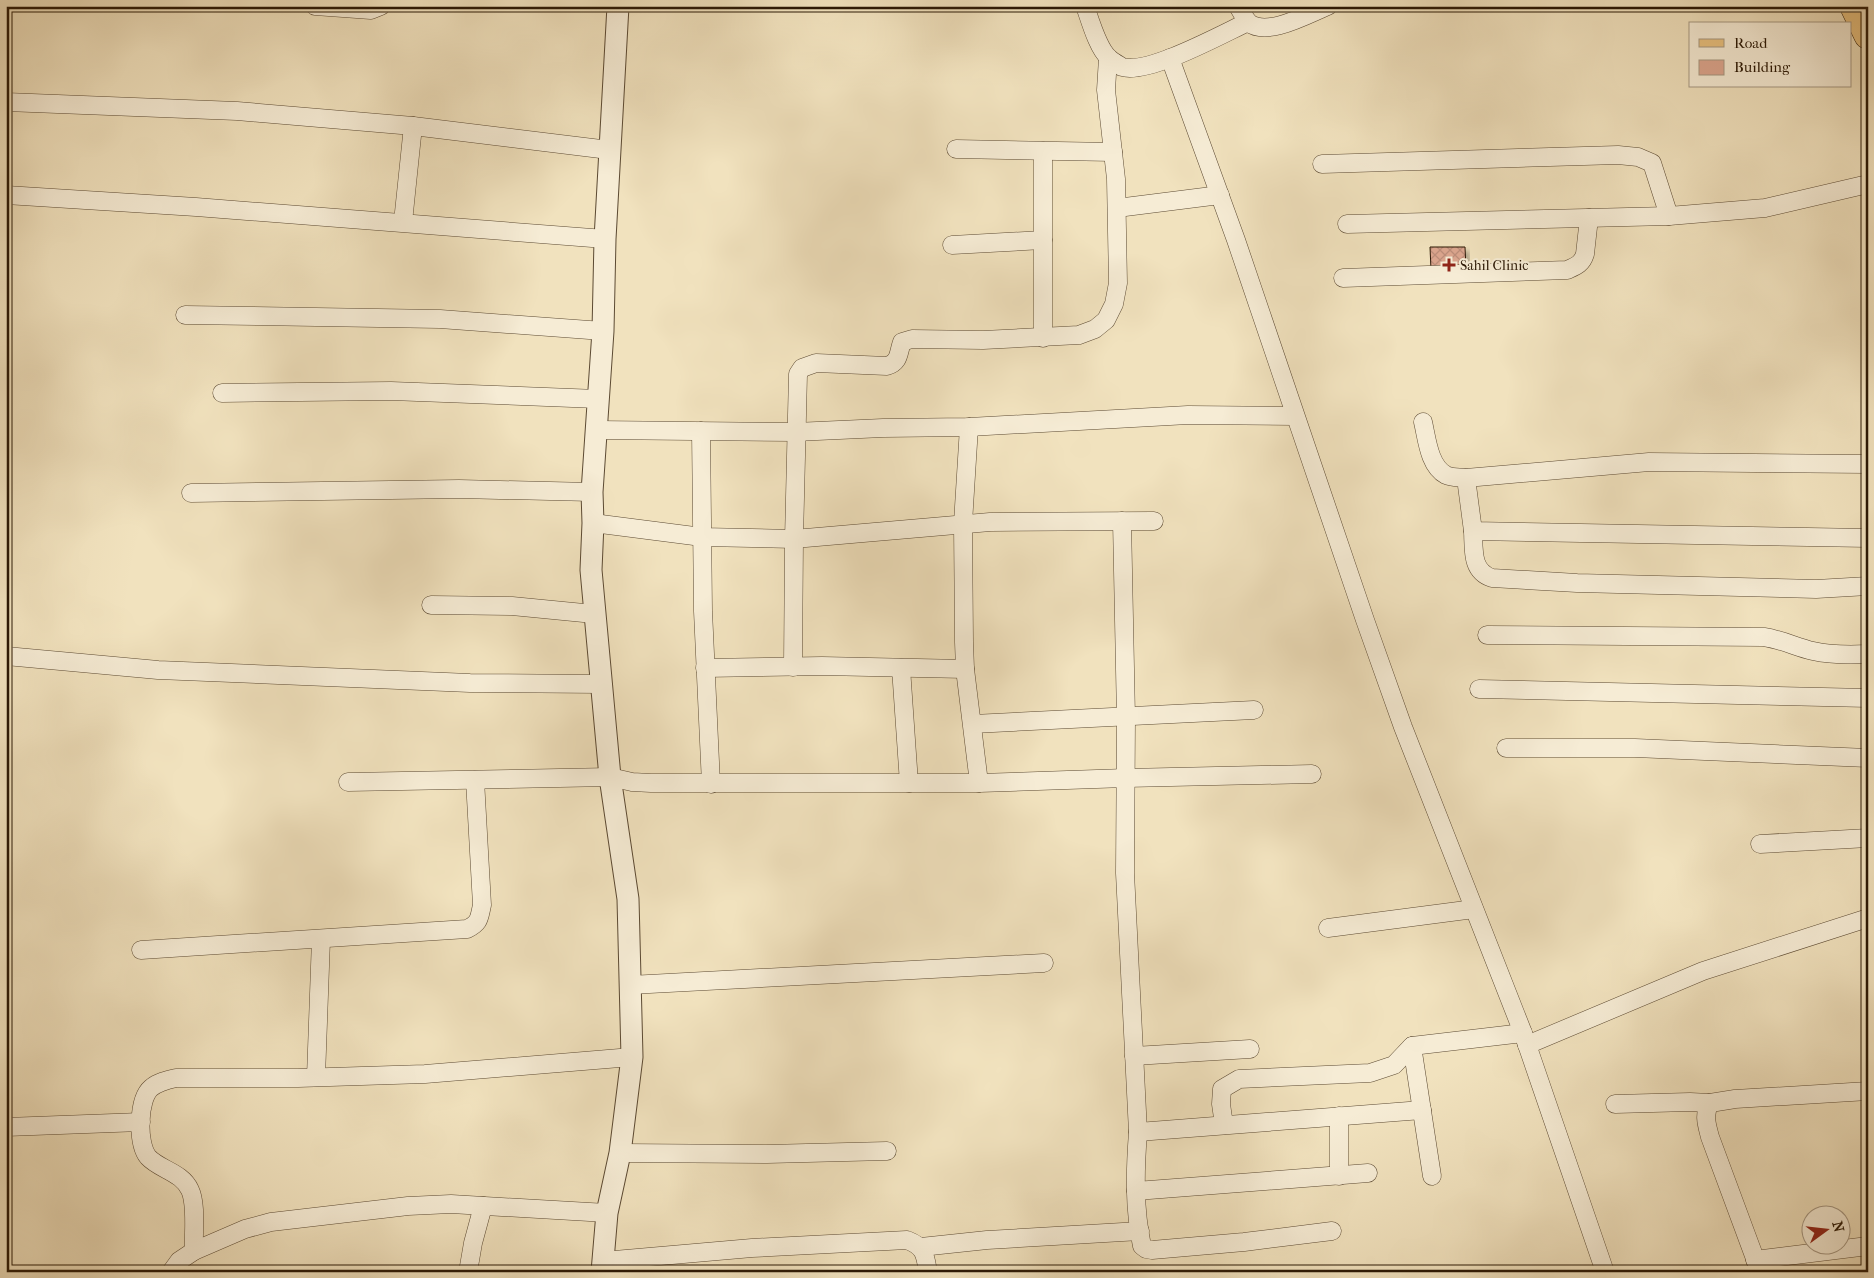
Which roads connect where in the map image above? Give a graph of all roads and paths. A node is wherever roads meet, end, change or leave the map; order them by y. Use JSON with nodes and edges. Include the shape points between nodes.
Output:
{"nodes":[{"id":1,"x":315,"y":6,"type":"edge"},
{"id":2,"x":381,"y":6,"type":"edge"},
{"id":3,"x":618,"y":6,"type":"edge"},
{"id":4,"x":1085,"y":6,"type":"edge"},
{"id":5,"x":1238,"y":6,"type":"edge"},
{"id":6,"x":1328,"y":6,"type":"edge"},
{"id":7,"x":1854,"y":6,"type":"edge"},
{"id":8,"x":1248,"y":22,"type":"junction"},
{"id":9,"x":1868,"y":35,"type":"edge"},
{"id":10,"x":1108,"y":58,"type":"junction"},
{"id":11,"x":1170,"y":58,"type":"junction"},
{"id":12,"x":6,"y":102,"type":"edge"},
{"id":13,"x":413,"y":126,"type":"junction"},
{"id":14,"x":956,"y":149,"type":"dead end"},
{"id":15,"x":609,"y":150,"type":"junction"},
{"id":16,"x":1043,"y":151,"type":"junction"},
{"id":17,"x":1113,"y":152,"type":"junction"},
{"id":18,"x":1322,"y":164,"type":"dead end"},
{"id":19,"x":1868,"y":184,"type":"edge"},
{"id":20,"x":6,"y":195,"type":"edge"},
{"id":21,"x":1220,"y":195,"type":"junction"},
{"id":22,"x":1117,"y":208,"type":"junction"},
{"id":23,"x":1669,"y":216,"type":"junction"},
{"id":24,"x":1588,"y":218,"type":"junction"},
{"id":25,"x":403,"y":222,"type":"junction"},
{"id":26,"x":1347,"y":224,"type":"dead end"},
{"id":27,"x":605,"y":239,"type":"junction"},
{"id":28,"x":1043,"y":240,"type":"junction"},
{"id":29,"x":952,"y":245,"type":"dead end"},
{"id":30,"x":1343,"y":278,"type":"dead end"},
{"id":31,"x":185,"y":315,"type":"dead end"},
{"id":32,"x":602,"y":331,"type":"junction"},
{"id":33,"x":1043,"y":338,"type":"junction"},
{"id":34,"x":222,"y":393,"type":"dead end"},
{"id":35,"x":598,"y":399,"type":"junction"},
{"id":36,"x":1295,"y":416,"type":"junction"},
{"id":37,"x":1423,"y":422,"type":"dead end"},
{"id":38,"x":969,"y":427,"type":"junction"},
{"id":39,"x":596,"y":430,"type":"junction"},
{"id":40,"x":701,"y":431,"type":"junction"},
{"id":41,"x":795,"y":432,"type":"junction"},
{"id":42,"x":1868,"y":464,"type":"edge"},
{"id":43,"x":1466,"y":478,"type":"junction"},
{"id":44,"x":592,"y":492,"type":"junction"},
{"id":45,"x":190,"y":493,"type":"dead end"},
{"id":46,"x":1154,"y":520,"type":"dead end"},
{"id":47,"x":1122,"y":521,"type":"junction"},
{"id":48,"x":593,"y":523,"type":"junction"},
{"id":49,"x":963,"y":523,"type":"junction"},
{"id":50,"x":1473,"y":531,"type":"junction"},
{"id":51,"x":702,"y":537,"type":"junction"},
{"id":52,"x":1868,"y":538,"type":"edge"},
{"id":53,"x":794,"y":539,"type":"junction"},
{"id":54,"x":1868,"y":586,"type":"edge"},
{"id":55,"x":430,"y":605,"type":"dead end"},
{"id":56,"x":594,"y":614,"type":"junction"},
{"id":57,"x":1487,"y":635,"type":"dead end"},
{"id":58,"x":1868,"y":654,"type":"edge"},
{"id":59,"x":6,"y":656,"type":"edge"},
{"id":60,"x":793,"y":667,"type":"junction"},
{"id":61,"x":705,"y":668,"type":"junction"},
{"id":62,"x":902,"y":668,"type":"junction"},
{"id":63,"x":965,"y":670,"type":"junction"},
{"id":64,"x":602,"y":684,"type":"junction"},
{"id":65,"x":1479,"y":689,"type":"dead end"},
{"id":66,"x":1868,"y":698,"type":"edge"},
{"id":67,"x":1254,"y":710,"type":"dead end"},
{"id":68,"x":1126,"y":718,"type":"junction"},
{"id":69,"x":973,"y":724,"type":"junction"},
{"id":70,"x":1506,"y":748,"type":"dead end"},
{"id":71,"x":1868,"y":758,"type":"edge"},
{"id":72,"x":1312,"y":774,"type":"dead end"},
{"id":73,"x":610,"y":777,"type":"junction"},
{"id":74,"x":1126,"y":778,"type":"junction"},
{"id":75,"x":475,"y":780,"type":"junction"},
{"id":76,"x":348,"y":782,"type":"dead end"},
{"id":77,"x":909,"y":783,"type":"junction"},
{"id":78,"x":980,"y":783,"type":"junction"},
{"id":79,"x":711,"y":784,"type":"junction"},
{"id":80,"x":1868,"y":838,"type":"edge"},
{"id":81,"x":1760,"y":844,"type":"dead end"},
{"id":82,"x":1474,"y":909,"type":"junction"},
{"id":83,"x":1868,"y":918,"type":"edge"},
{"id":84,"x":1328,"y":928,"type":"dead end"},
{"id":85,"x":321,"y":939,"type":"junction"},
{"id":86,"x":141,"y":950,"type":"dead end"},
{"id":87,"x":1044,"y":962,"type":"dead end"},
{"id":88,"x":630,"y":985,"type":"junction"},
{"id":89,"x":1525,"y":1039,"type":"junction"},
{"id":90,"x":1412,"y":1046,"type":"junction"},
{"id":91,"x":1250,"y":1049,"type":"dead end"},
{"id":92,"x":1134,"y":1056,"type":"junction"},
{"id":93,"x":632,"y":1057,"type":"junction"},
{"id":94,"x":316,"y":1077,"type":"junction"},
{"id":95,"x":1868,"y":1091,"type":"edge"},
{"id":96,"x":1710,"y":1103,"type":"junction"},
{"id":97,"x":1615,"y":1104,"type":"dead end"},
{"id":98,"x":1422,"y":1110,"type":"junction"},
{"id":99,"x":1339,"y":1116,"type":"junction"},
{"id":100,"x":141,"y":1122,"type":"junction"},
{"id":101,"x":1224,"y":1125,"type":"junction"},
{"id":102,"x":6,"y":1127,"type":"edge"},
{"id":103,"x":1138,"y":1132,"type":"junction"},
{"id":104,"x":887,"y":1151,"type":"dead end"},
{"id":105,"x":620,"y":1153,"type":"junction"},
{"id":106,"x":1368,"y":1173,"type":"dead end"},
{"id":107,"x":1340,"y":1176,"type":"junction"},
{"id":108,"x":1432,"y":1176,"type":"dead end"},
{"id":109,"x":1136,"y":1192,"type":"junction"},
{"id":110,"x":483,"y":1206,"type":"junction"},
{"id":111,"x":607,"y":1213,"type":"junction"},
{"id":112,"x":1140,"y":1231,"type":"junction"},
{"id":113,"x":1332,"y":1231,"type":"dead end"},
{"id":114,"x":1868,"y":1246,"type":"edge"},
{"id":115,"x":921,"y":1247,"type":"junction"},
{"id":116,"x":194,"y":1251,"type":"junction"},
{"id":117,"x":603,"y":1266,"type":"edge"},
{"id":118,"x":1757,"y":1266,"type":"edge"},
{"id":119,"x":171,"y":1272,"type":"edge"},
{"id":120,"x":468,"y":1272,"type":"edge"},
{"id":121,"x":928,"y":1272,"type":"edge"},
{"id":122,"x":1605,"y":1272,"type":"edge"}],
"edges":[{"from":1,"to":2,"type":"street","via":[[371,10]]},
{"from":3,"to":15,"type":"street"},
{"from":4,"to":10,"type":"street","via":[[1093,31]]},
{"from":5,"to":8,"type":"street"},
{"from":6,"to":8,"type":"street","via":[[1268,28]]},
{"from":7,"to":9,"type":"main road"},
{"from":8,"to":11,"type":"street"},
{"from":10,"to":11,"type":"street","via":[[1123,67],[1139,68]]},
{"from":10,"to":17,"type":"street","via":[[1106,90]]},
{"from":11,"to":21,"type":"street"},
{"from":12,"to":13,"type":"street","via":[[237,111]]},
{"from":13,"to":15,"type":"street"},
{"from":13,"to":25,"type":"street"},
{"from":14,"to":16,"type":"street"},
{"from":15,"to":27,"type":"street"},
{"from":16,"to":17,"type":"street"},
{"from":16,"to":28,"type":"street"},
{"from":17,"to":22,"type":"street"},
{"from":18,"to":23,"type":"street","via":[[1618,155],[1652,163]]},
{"from":19,"to":23,"type":"street","via":[[1765,208]]},
{"from":20,"to":25,"type":"street"},
{"from":21,"to":22,"type":"street"},
{"from":21,"to":36,"type":"street"},
{"from":22,"to":33,"type":"street","via":[[1118,283],[1114,304],[1106,320],[1079,335]]},
{"from":23,"to":24,"type":"street"},
{"from":24,"to":26,"type":"street"},
{"from":24,"to":30,"type":"street","via":[[1583,260],[1567,270]]},
{"from":25,"to":27,"type":"street"},
{"from":27,"to":32,"type":"street"},
{"from":28,"to":29,"type":"street"},
{"from":28,"to":33,"type":"street"},
{"from":31,"to":32,"type":"street","via":[[440,319]]},
{"from":32,"to":35,"type":"street"},
{"from":33,"to":41,"type":"street","via":[[912,339],[902,342],[896,362],[886,366],[808,365],[798,374]]},
{"from":34,"to":35,"type":"street","via":[[391,391]]},
{"from":35,"to":39,"type":"street"},
{"from":36,"to":38,"type":"street","via":[[1188,415]]},
{"from":36,"to":82,"type":"street","via":[[1403,727]]},
{"from":37,"to":43,"type":"street","via":[[1430,454],[1437,468],[1448,476]]},
{"from":38,"to":41,"type":"street"},
{"from":38,"to":49,"type":"street"},
{"from":39,"to":40,"type":"street"},
{"from":39,"to":44,"type":"street"},
{"from":40,"to":41,"type":"street"},
{"from":40,"to":51,"type":"street"},
{"from":41,"to":53,"type":"street"},
{"from":42,"to":43,"type":"street","via":[[1649,462]]},
{"from":43,"to":50,"type":"street"},
{"from":44,"to":45,"type":"street","via":[[459,489]]},
{"from":44,"to":48,"type":"street"},
{"from":46,"to":47,"type":"street"},
{"from":47,"to":49,"type":"street"},
{"from":47,"to":68,"type":"street"},
{"from":48,"to":51,"type":"street"},
{"from":48,"to":56,"type":"street","via":[[591,570]]},
{"from":49,"to":53,"type":"street"},
{"from":49,"to":63,"type":"street"},
{"from":50,"to":52,"type":"street"},
{"from":50,"to":54,"type":"street","via":[[1475,563],[1480,572],[1492,578],[1816,590]]},
{"from":51,"to":53,"type":"street"},
{"from":51,"to":61,"type":"street"},
{"from":53,"to":60,"type":"street"},
{"from":55,"to":56,"type":"street","via":[[512,606]]},
{"from":56,"to":64,"type":"street"},
{"from":57,"to":58,"type":"street","via":[[1764,637],[1813,651]]},
{"from":59,"to":64,"type":"street","via":[[168,670],[470,683]]},
{"from":60,"to":61,"type":"street"},
{"from":60,"to":62,"type":"street"},
{"from":61,"to":79,"type":"street"},
{"from":62,"to":63,"type":"street"},
{"from":62,"to":77,"type":"street"},
{"from":63,"to":69,"type":"street"},
{"from":64,"to":73,"type":"street"},
{"from":65,"to":66,"type":"street"},
{"from":67,"to":68,"type":"street"},
{"from":68,"to":69,"type":"street"},
{"from":68,"to":74,"type":"street"},
{"from":69,"to":78,"type":"street"},
{"from":70,"to":71,"type":"street","via":[[1635,748]]},
{"from":72,"to":74,"type":"street"},
{"from":73,"to":75,"type":"street"},
{"from":73,"to":79,"type":"street","via":[[632,782]]},
{"from":73,"to":88,"type":"street","via":[[628,899]]},
{"from":74,"to":78,"type":"street"},
{"from":74,"to":92,"type":"street","via":[[1125,873]]},
{"from":75,"to":76,"type":"street"},
{"from":75,"to":85,"type":"street","via":[[482,905],[475,925],[466,929]]},
{"from":77,"to":78,"type":"street"},
{"from":77,"to":79,"type":"street"},
{"from":80,"to":81,"type":"street"},
{"from":82,"to":84,"type":"street"},
{"from":82,"to":89,"type":"street"},
{"from":83,"to":89,"type":"street","via":[[1703,971]]},
{"from":85,"to":86,"type":"street"},
{"from":85,"to":94,"type":"street"},
{"from":87,"to":88,"type":"street"},
{"from":88,"to":93,"type":"street"},
{"from":89,"to":90,"type":"street"},
{"from":89,"to":122,"type":"street"},
{"from":90,"to":98,"type":"street"},
{"from":90,"to":101,"type":"street","via":[[1394,1065],[1370,1072],[1239,1079],[1222,1089]]},
{"from":91,"to":92,"type":"street"},
{"from":92,"to":103,"type":"street"},
{"from":93,"to":94,"type":"street","via":[[425,1074]]},
{"from":93,"to":105,"type":"street"},
{"from":94,"to":100,"type":"street","via":[[176,1078],[149,1089]]},
{"from":95,"to":96,"type":"street"},
{"from":96,"to":97,"type":"street"},
{"from":96,"to":118,"type":"street","via":[[1706,1120],[1710,1138]]},
{"from":98,"to":99,"type":"street"},
{"from":98,"to":108,"type":"street"},
{"from":99,"to":101,"type":"street"},
{"from":99,"to":107,"type":"street"},
{"from":100,"to":102,"type":"street"},
{"from":100,"to":116,"type":"street","via":[[140,1134],[149,1157],[182,1179],[189,1188],[193,1198]]},
{"from":101,"to":103,"type":"street"},
{"from":103,"to":109,"type":"street"},
{"from":104,"to":105,"type":"street"},
{"from":105,"to":111,"type":"street"},
{"from":106,"to":107,"type":"street"},
{"from":107,"to":109,"type":"street"},
{"from":109,"to":112,"type":"street"},
{"from":110,"to":111,"type":"street"},
{"from":110,"to":116,"type":"street","via":[[408,1206],[271,1222],[245,1229]]},
{"from":110,"to":120,"type":"street"},
{"from":111,"to":117,"type":"street"},
{"from":112,"to":113,"type":"street","via":[[1142,1246],[1152,1250]]},
{"from":112,"to":115,"type":"street"},
{"from":114,"to":118,"type":"street"},
{"from":115,"to":117,"type":"street","via":[[907,1240],[752,1248]]},
{"from":115,"to":121,"type":"street"},
{"from":116,"to":119,"type":"street","via":[[179,1261]]}]}
